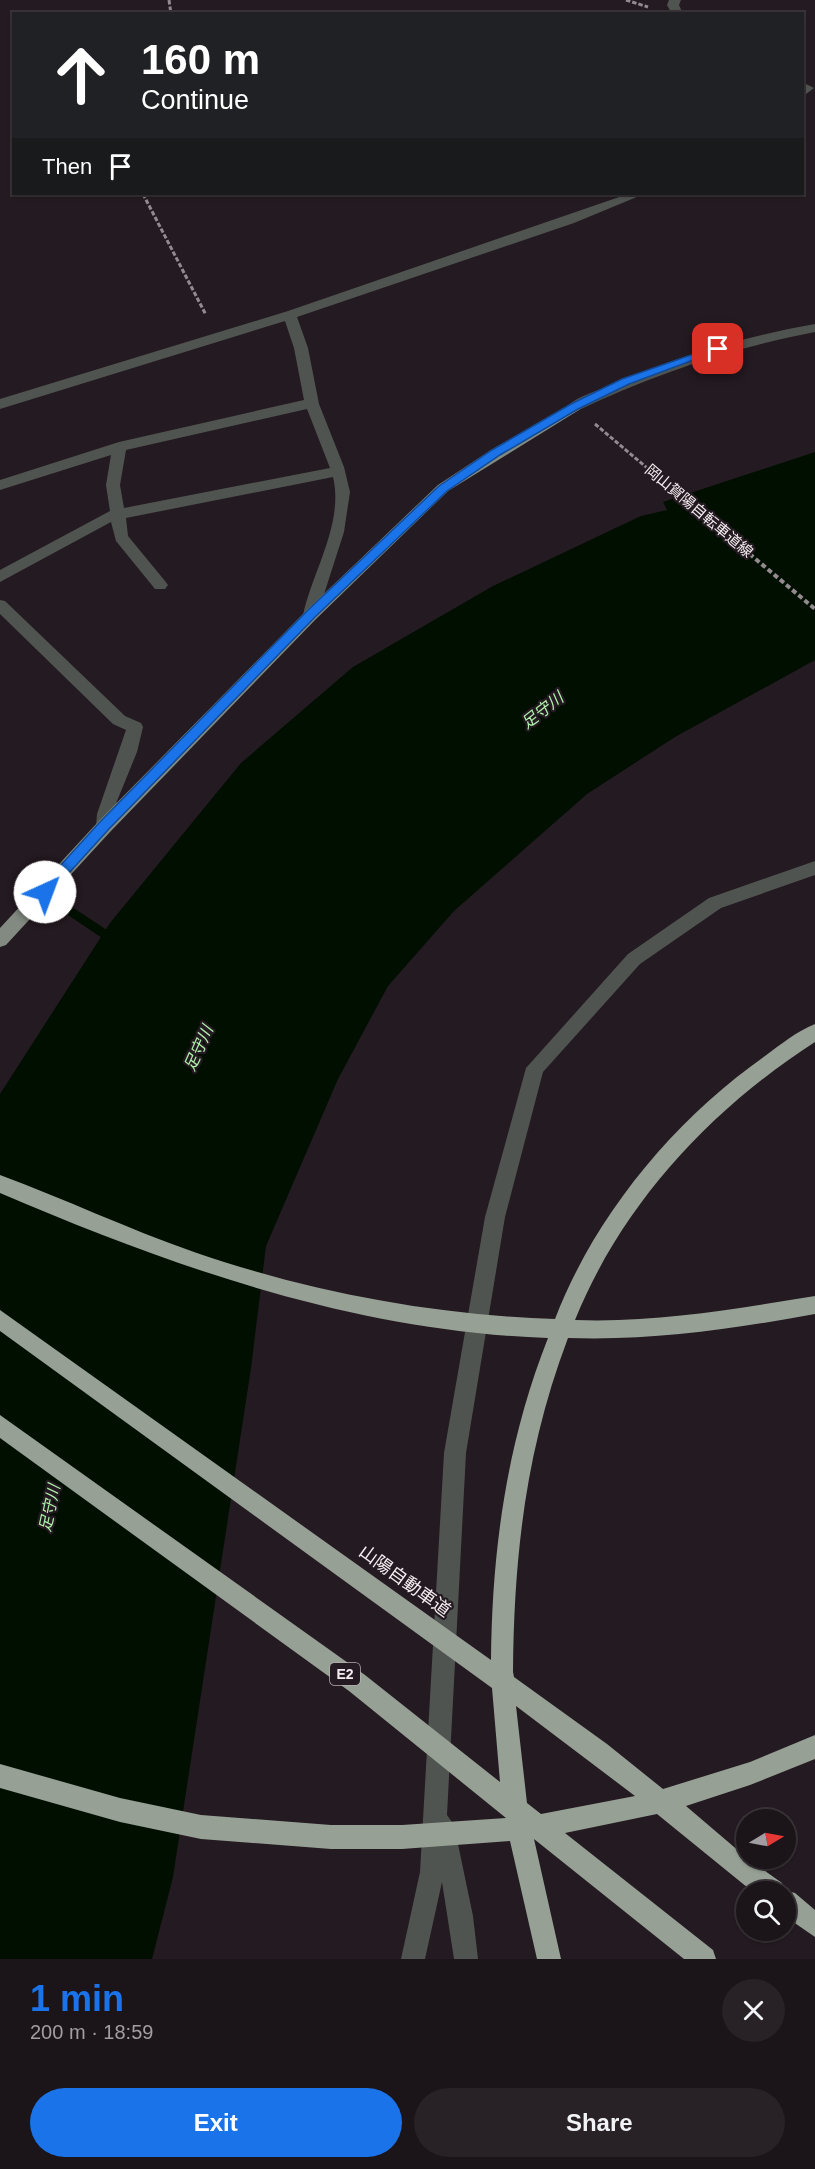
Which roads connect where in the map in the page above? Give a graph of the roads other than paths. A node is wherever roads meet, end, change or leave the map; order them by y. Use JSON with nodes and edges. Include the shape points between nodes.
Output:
{"nodes":[{"id":1,"x":635,"y":195,"type":"edge"},
{"id":2,"x":289,"y":315,"type":"junction"},
{"id":3,"x":815,"y":328,"type":"edge"},
{"id":4,"x":312,"y":403,"type":"junction"},
{"id":5,"x":0,"y":404,"type":"edge"},
{"id":6,"x":574,"y":407,"type":"joint"},
{"id":7,"x":119,"y":447,"type":"junction"},
{"id":8,"x":338,"y":471,"type":"junction"},
{"id":9,"x":0,"y":485,"type":"edge"},
{"id":10,"x":117,"y":515,"type":"junction"},
{"id":11,"x":0,"y":577,"type":"edge"},
{"id":12,"x":160,"y":585,"type":"dead end"},
{"id":13,"x":0,"y":605,"type":"edge"},
{"id":14,"x":311,"y":615,"type":"junction"},
{"id":15,"x":104,"y":827,"type":"junction"},
{"id":16,"x":815,"y":868,"type":"edge"},
{"id":17,"x":0,"y":940,"type":"edge"},
{"id":18,"x":815,"y":1032,"type":"edge"},
{"id":19,"x":0,"y":1184,"type":"edge"},
{"id":20,"x":815,"y":1305,"type":"edge"},
{"id":21,"x":0,"y":1319,"type":"edge"},
{"id":22,"x":0,"y":1425,"type":"edge"},
{"id":23,"x":815,"y":1747,"type":"edge"},
{"id":24,"x":0,"y":1776,"type":"edge"},
{"id":25,"x":436,"y":1798,"type":"junction"},
{"id":26,"x":759,"y":1881,"type":"edge"},
{"id":27,"x":796,"y":1910,"type":"edge"},
{"id":28,"x":815,"y":1925,"type":"edge"},
{"id":29,"x":413,"y":1959,"type":"edge"},
{"id":30,"x":466,"y":1959,"type":"edge"},
{"id":31,"x":549,"y":1959,"type":"edge"},
{"id":32,"x":704,"y":1959,"type":"edge"}],
"edges":[{"from":1,"to":2,"type":"street"},
{"from":2,"to":4,"type":"street","via":[[300,344]]},
{"from":2,"to":5,"type":"street"},
{"from":3,"to":6,"type":"street","via":[[690,357],[626,381]]},
{"from":4,"to":7,"type":"street","via":[[194,426]]},
{"from":4,"to":8,"type":"street"},
{"from":6,"to":14,"type":"main road","via":[[443,488]]},
{"from":7,"to":9,"type":"street"},
{"from":7,"to":10,"type":"street","via":[[113,485]]},
{"from":8,"to":10,"type":"street"},
{"from":8,"to":14,"type":"street","via":[[343,502]]},
{"from":10,"to":11,"type":"street"},
{"from":10,"to":12,"type":"street","via":[[121,537]]},
{"from":13,"to":15,"type":"street","via":[[119,720],[135,727],[134,740],[104,810]]},
{"from":14,"to":15,"type":"main road"},
{"from":15,"to":17,"type":"main road"},
{"from":16,"to":25,"type":"street","via":[[715,903],[634,959],[535,1068],[495,1217],[455,1453]]},
{"from":18,"to":31,"type":"highway","via":[[743,1083],[690,1131],[640,1188],[570,1308],[542,1380],[518,1462],[506,1551],[503,1643],[507,1743],[527,1873]]},
{"from":19,"to":20,"type":"highway","via":[[100,1227],[243,1275],[337,1303],[425,1319],[506,1329],[659,1328],[734,1320]]},
{"from":21,"to":26,"type":"highway","name":"山陽自動車道","via":[[599,1752]]},
{"from":22,"to":32,"type":"highway","number":"E2","via":[[357,1683]]},
{"from":23,"to":24,"type":"highway","via":[[706,1789],[613,1812],[511,1830],[408,1839],[301,1836],[194,1826],[93,1804]]},
{"from":25,"to":29,"type":"street","via":[[432,1872]]},
{"from":25,"to":30,"type":"street"},
{"from":27,"to":28,"type":"highway"}]}
